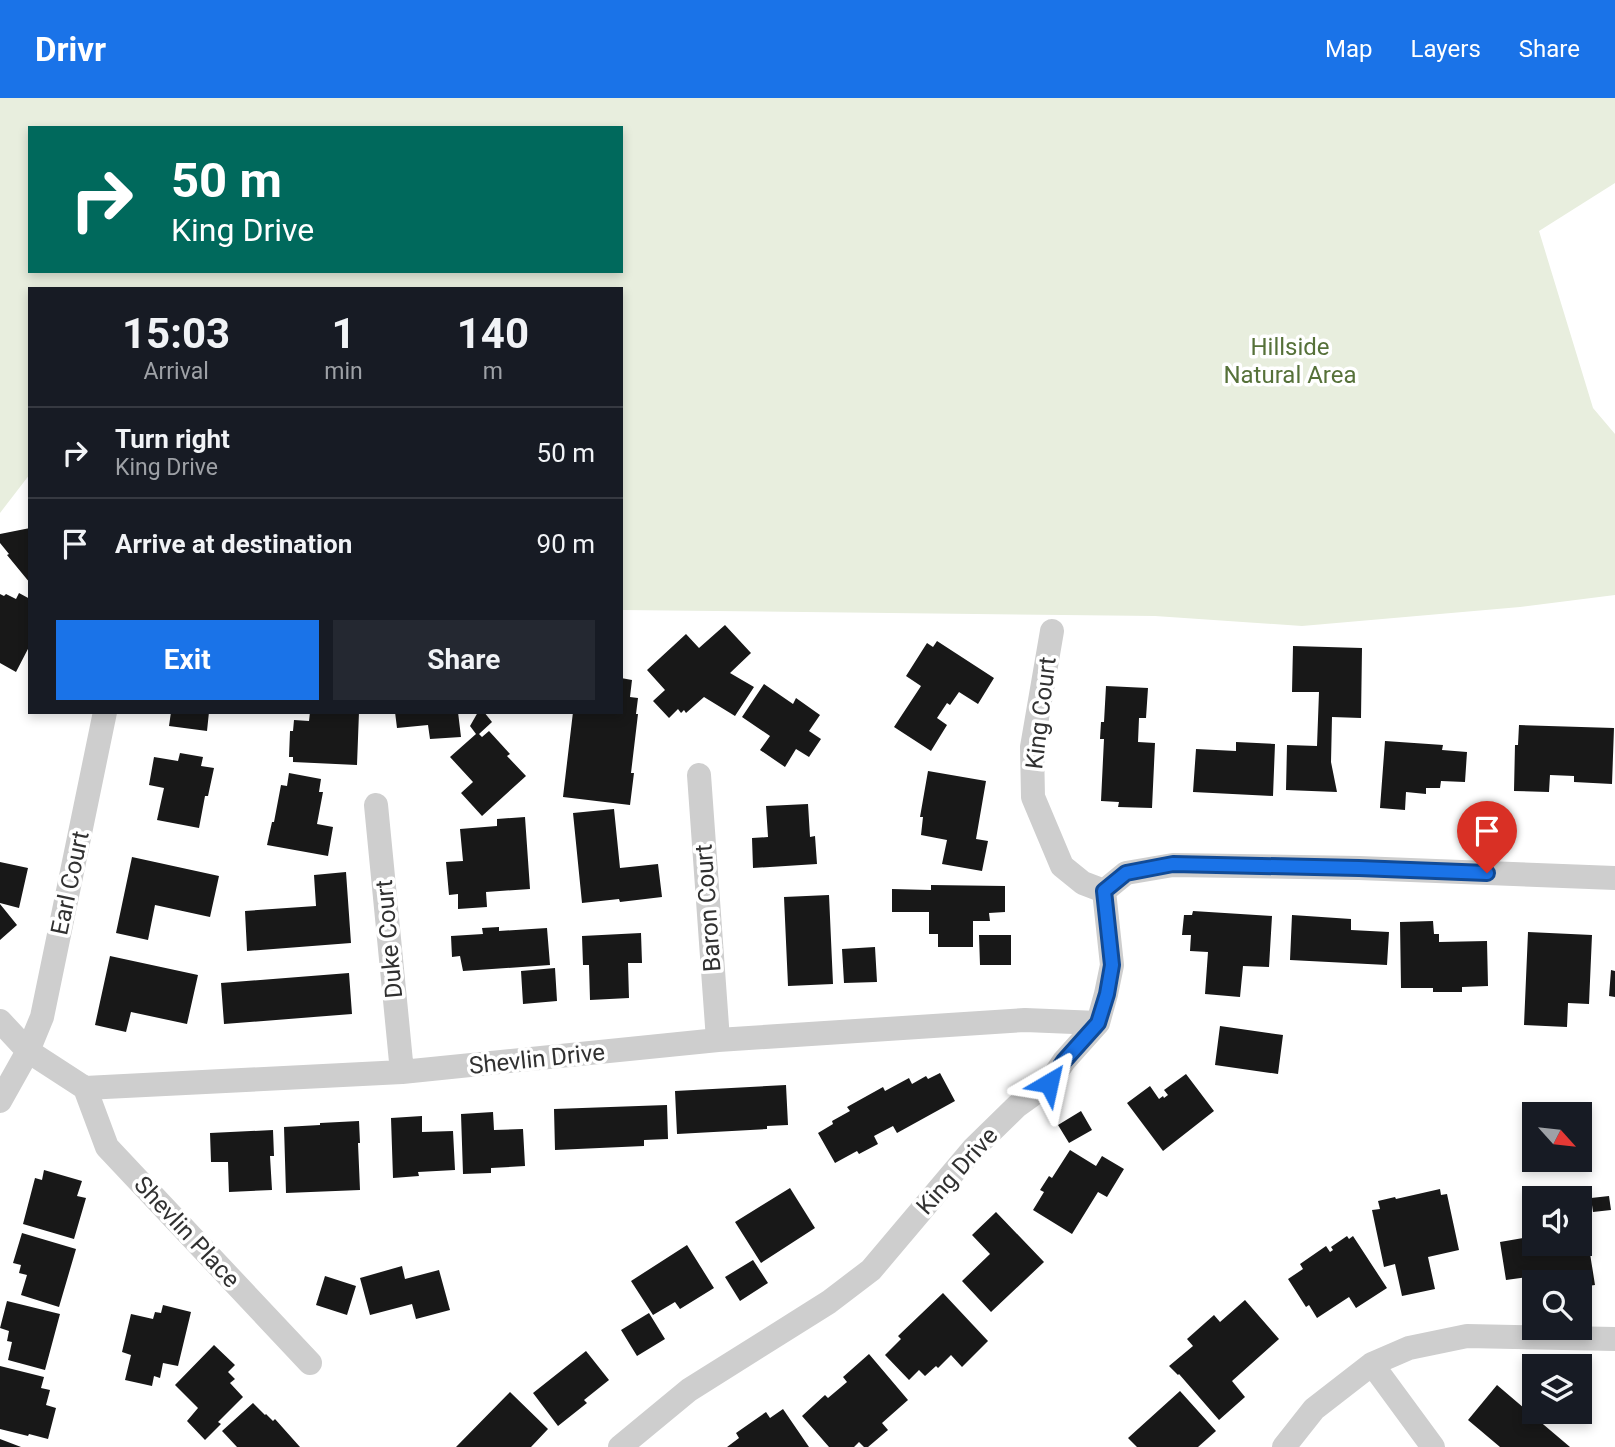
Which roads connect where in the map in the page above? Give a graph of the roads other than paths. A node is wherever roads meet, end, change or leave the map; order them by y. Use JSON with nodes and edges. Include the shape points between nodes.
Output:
{"nodes":[{"id":1,"x":1052,"y":631,"type":"dead end"},
{"id":2,"x":105,"y":714,"type":"edge"},
{"id":3,"x":699,"y":775,"type":"dead end"},
{"id":4,"x":376,"y":805,"type":"dead end"},
{"id":5,"x":1615,"y":878,"type":"edge"},
{"id":6,"x":1104,"y":891,"type":"junction"},
{"id":7,"x":0,"y":1021,"type":"edge"},
{"id":8,"x":1098,"y":1023,"type":"junction"},
{"id":9,"x":718,"y":1040,"type":"junction"},
{"id":10,"x":29,"y":1051,"type":"junction"},
{"id":11,"x":402,"y":1072,"type":"junction"},
{"id":12,"x":85,"y":1088,"type":"junction"},
{"id":13,"x":0,"y":1101,"type":"edge"},
{"id":14,"x":1615,"y":1339,"type":"edge"},
{"id":15,"x":310,"y":1363,"type":"dead end"},
{"id":16,"x":1373,"y":1364,"type":"junction"},
{"id":17,"x":620,"y":1447,"type":"edge"},
{"id":18,"x":1284,"y":1447,"type":"edge"},
{"id":19,"x":1433,"y":1447,"type":"edge"}],
"edges":[{"from":1,"to":6,"type":"street","name":"King Court","via":[[1032,747],[1033,797],[1062,866],[1083,883]]},
{"from":2,"to":10,"type":"street","name":"Earl Court","via":[[42,1017]]},
{"from":3,"to":9,"type":"street","name":"Baron Court"},
{"from":4,"to":11,"type":"street","name":"Duke Court"},
{"from":5,"to":6,"type":"street","via":[[1173,864],[1126,873]]},
{"from":6,"to":8,"type":"street","name":"King Drive","via":[[1112,965]]},
{"from":7,"to":10,"type":"street"},
{"from":8,"to":9,"type":"street","name":"Shevlin Drive","via":[[1025,1020]]},
{"from":8,"to":17,"type":"street","name":"King Drive","via":[[1049,1083],[1017,1105],[974,1147],[871,1270],[690,1390]]},
{"from":9,"to":11,"type":"street","name":"Shevlin Drive"},
{"from":10,"to":12,"type":"street"},
{"from":10,"to":13,"type":"street","name":"Earl Court"},
{"from":11,"to":12,"type":"street","name":"Shevlin Drive"},
{"from":12,"to":15,"type":"street","name":"Shevlin Place","via":[[107,1147]]},
{"from":14,"to":16,"type":"street","via":[[1467,1336],[1409,1348]]},
{"from":16,"to":18,"type":"street","via":[[1314,1409]]},
{"from":16,"to":19,"type":"street"}]}
